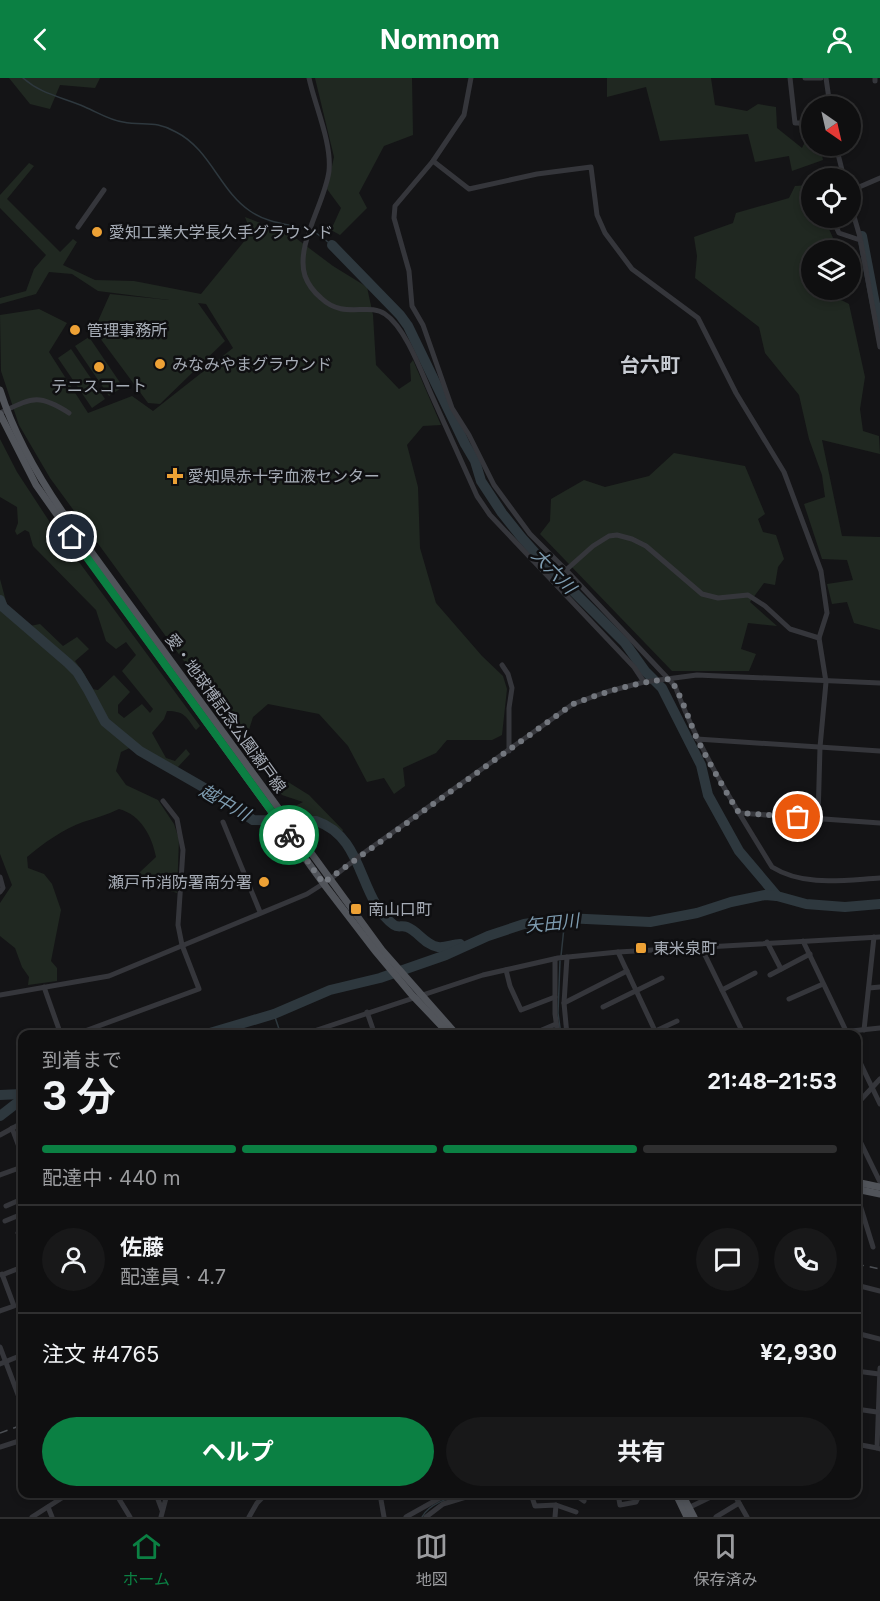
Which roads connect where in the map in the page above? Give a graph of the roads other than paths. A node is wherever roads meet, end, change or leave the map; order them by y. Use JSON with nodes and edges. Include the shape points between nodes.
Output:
{"nodes":[{"id":1,"x":309,"y":78,"type":"edge"},
{"id":2,"x":471,"y":78,"type":"edge"},
{"id":3,"x":790,"y":78,"type":"edge"},
{"id":4,"x":805,"y":78,"type":"edge"},
{"id":5,"x":821,"y":78,"type":"edge"},
{"id":6,"x":826,"y":78,"type":"edge"},
{"id":7,"x":829,"y":96,"type":"edge"},
{"id":8,"x":801,"y":124,"type":"edge"},
{"id":9,"x":433,"y":161,"type":"junction"},
{"id":10,"x":880,"y":178,"type":"edge"},
{"id":11,"x":861,"y":186,"type":"edge"},
{"id":12,"x":104,"y":190,"type":"dead end"},
{"id":13,"x":78,"y":227,"type":"dead end"},
{"id":14,"x":837,"y":228,"type":"edge"},
{"id":15,"x":857,"y":228,"type":"edge"},
{"id":16,"x":860,"y":240,"type":"joint"},
{"id":17,"x":861,"y":245,"type":"edge"},
{"id":18,"x":880,"y":347,"type":"edge"},
{"id":19,"x":0,"y":390,"type":"edge"},
{"id":20,"x":2,"y":412,"type":"edge"},
{"id":21,"x":69,"y":413,"type":"dead end"},
{"id":22,"x":566,"y":570,"type":"junction"},
{"id":23,"x":819,"y":638,"type":"junction"},
{"id":24,"x":502,"y":665,"type":"dead end"},
{"id":25,"x":669,"y":679,"type":"junction"},
{"id":26,"x":645,"y":681,"type":"junction"},
{"id":27,"x":826,"y":682,"type":"junction"},
{"id":28,"x":880,"y":683,"type":"edge"},
{"id":29,"x":698,"y":739,"type":"junction"},
{"id":30,"x":820,"y":747,"type":"junction"},
{"id":31,"x":508,"y":751,"type":"junction"},
{"id":32,"x":880,"y":751,"type":"edge"},
{"id":33,"x":163,"y":801,"type":"dead end"},
{"id":34,"x":739,"y":813,"type":"junction"},
{"id":35,"x":818,"y":819,"type":"junction"},
{"id":36,"x":223,"y":822,"type":"dead end"},
{"id":37,"x":880,"y":824,"type":"edge"},
{"id":38,"x":0,"y":877,"type":"edge"},
{"id":39,"x":880,"y":878,"type":"edge"},
{"id":40,"x":326,"y":881,"type":"junction"},
{"id":41,"x":0,"y":892,"type":"edge"},
{"id":42,"x":260,"y":912,"type":"junction"},
{"id":43,"x":877,"y":937,"type":"edge"},
{"id":44,"x":803,"y":941,"type":"junction"},
{"id":45,"x":767,"y":942,"type":"junction"},
{"id":46,"x":182,"y":945,"type":"junction"},
{"id":47,"x":702,"y":947,"type":"junction"},
{"id":48,"x":618,"y":952,"type":"junction"},
{"id":49,"x":810,"y":954,"type":"junction"},
{"id":50,"x":561,"y":958,"type":"junction"},
{"id":51,"x":781,"y":969,"type":"junction"},
{"id":52,"x":506,"y":970,"type":"junction"},
{"id":53,"x":627,"y":971,"type":"junction"},
{"id":54,"x":755,"y":973,"type":"dead end"},
{"id":55,"x":770,"y":975,"type":"dead end"},
{"id":56,"x":662,"y":978,"type":"dead end"},
{"id":57,"x":823,"y":984,"type":"junction"},
{"id":58,"x":44,"y":987,"type":"junction"},
{"id":59,"x":880,"y":987,"type":"edge"},
{"id":60,"x":869,"y":988,"type":"junction"},
{"id":61,"x":722,"y":990,"type":"junction"},
{"id":62,"x":636,"y":991,"type":"junction"},
{"id":63,"x":0,"y":995,"type":"edge"},
{"id":64,"x":416,"y":995,"type":"junction"},
{"id":65,"x":555,"y":998,"type":"junction"},
{"id":66,"x":789,"y":999,"type":"dead end"},
{"id":67,"x":564,"y":1003,"type":"junction"},
{"id":68,"x":603,"y":1007,"type":"dead end"},
{"id":69,"x":367,"y":1012,"type":"junction"},
{"id":70,"x":677,"y":1021,"type":"dead end"},
{"id":71,"x":556,"y":1024,"type":"junction"},
{"id":72,"x":880,"y":1028,"type":"edge"},
{"id":73,"x":59,"y":1030,"type":"edge"},
{"id":74,"x":88,"y":1030,"type":"edge"},
{"id":75,"x":316,"y":1030,"type":"edge"},
{"id":76,"x":373,"y":1030,"type":"edge"},
{"id":77,"x":446,"y":1030,"type":"edge"},
{"id":78,"x":452,"y":1030,"type":"edge"},
{"id":79,"x":542,"y":1030,"type":"edge"},
{"id":80,"x":557,"y":1030,"type":"edge"},
{"id":81,"x":567,"y":1030,"type":"edge"},
{"id":82,"x":655,"y":1030,"type":"edge"},
{"id":83,"x":661,"y":1030,"type":"edge"},
{"id":84,"x":742,"y":1030,"type":"edge"},
{"id":85,"x":846,"y":1030,"type":"edge"},
{"id":86,"x":864,"y":1030,"type":"junction"},
{"id":87,"x":861,"y":1031,"type":"edge"},
{"id":88,"x":861,"y":1064,"type":"edge"},
{"id":89,"x":880,"y":1079,"type":"edge"},
{"id":90,"x":872,"y":1087,"type":"junction"},
{"id":91,"x":861,"y":1099,"type":"edge"},
{"id":92,"x":880,"y":1104,"type":"edge"},
{"id":93,"x":18,"y":1125,"type":"edge"},
{"id":94,"x":12,"y":1128,"type":"junction"},
{"id":95,"x":0,"y":1135,"type":"edge"},
{"id":96,"x":861,"y":1143,"type":"edge"},
{"id":97,"x":18,"y":1144,"type":"edge"},
{"id":98,"x":18,"y":1168,"type":"edge"},
{"id":99,"x":0,"y":1175,"type":"edge"},
{"id":100,"x":880,"y":1182,"type":"edge"},
{"id":101,"x":861,"y":1183,"type":"edge"},
{"id":102,"x":880,"y":1187,"type":"edge"},
{"id":103,"x":861,"y":1192,"type":"edge"},
{"id":104,"x":880,"y":1194,"type":"edge"},
{"id":105,"x":18,"y":1202,"type":"edge"},
{"id":106,"x":6,"y":1206,"type":"dead end"},
{"id":107,"x":861,"y":1207,"type":"edge"},
{"id":108,"x":18,"y":1216,"type":"edge"},
{"id":109,"x":5,"y":1221,"type":"dead end"},
{"id":110,"x":873,"y":1247,"type":"dead end"},
{"id":111,"x":18,"y":1269,"type":"edge"},
{"id":112,"x":1,"y":1275,"type":"edge"},
{"id":113,"x":861,"y":1286,"type":"edge"},
{"id":114,"x":880,"y":1291,"type":"edge"},
{"id":115,"x":0,"y":1311,"type":"edge"},
{"id":116,"x":861,"y":1334,"type":"edge"},
{"id":117,"x":880,"y":1339,"type":"edge"},
{"id":118,"x":0,"y":1347,"type":"edge"},
{"id":119,"x":18,"y":1357,"type":"edge"},
{"id":120,"x":3,"y":1363,"type":"edge"},
{"id":121,"x":861,"y":1371,"type":"edge"},
{"id":122,"x":879,"y":1371,"type":"edge"},
{"id":123,"x":18,"y":1396,"type":"edge"},
{"id":124,"x":861,"y":1410,"type":"edge"},
{"id":125,"x":877,"y":1412,"type":"junction"},
{"id":126,"x":18,"y":1441,"type":"edge"},
{"id":127,"x":861,"y":1445,"type":"edge"},
{"id":128,"x":0,"y":1447,"type":"edge"},
{"id":129,"x":878,"y":1449,"type":"edge"},
{"id":130,"x":56,"y":1498,"type":"edge"},
{"id":131,"x":118,"y":1498,"type":"edge"},
{"id":132,"x":158,"y":1498,"type":"edge"},
{"id":133,"x":166,"y":1498,"type":"edge"},
{"id":134,"x":262,"y":1498,"type":"edge"},
{"id":135,"x":381,"y":1498,"type":"edge"},
{"id":136,"x":431,"y":1498,"type":"edge"},
{"id":137,"x":438,"y":1498,"type":"edge"},
{"id":138,"x":464,"y":1498,"type":"edge"},
{"id":139,"x":532,"y":1498,"type":"edge"},
{"id":140,"x":580,"y":1498,"type":"edge"},
{"id":141,"x":619,"y":1498,"type":"edge"},
{"id":142,"x":638,"y":1498,"type":"edge"},
{"id":143,"x":679,"y":1498,"type":"edge"},
{"id":144,"x":683,"y":1498,"type":"edge"},
{"id":145,"x":709,"y":1498,"type":"edge"},
{"id":146,"x":736,"y":1498,"type":"edge"},
{"id":147,"x":432,"y":1501,"type":"junction"},
{"id":148,"x":584,"y":1501,"type":"dead end"},
{"id":149,"x":739,"y":1503,"type":"junction"},
{"id":150,"x":556,"y":1505,"type":"junction"},
{"id":151,"x":48,"y":1507,"type":"junction"},
{"id":152,"x":436,"y":1507,"type":"junction"},
{"id":153,"x":686,"y":1509,"type":"junction"},
{"id":154,"x":162,"y":1510,"type":"junction"},
{"id":155,"x":576,"y":1512,"type":"dead end"},
{"id":156,"x":32,"y":1517,"type":"edge"},
{"id":157,"x":52,"y":1517,"type":"edge"},
{"id":158,"x":130,"y":1517,"type":"edge"},
{"id":159,"x":161,"y":1517,"type":"edge"},
{"id":160,"x":249,"y":1517,"type":"edge"},
{"id":161,"x":384,"y":1517,"type":"edge"},
{"id":162,"x":406,"y":1517,"type":"edge"},
{"id":163,"x":426,"y":1517,"type":"edge"},
{"id":164,"x":555,"y":1517,"type":"edge"},
{"id":165,"x":687,"y":1517,"type":"edge"},
{"id":166,"x":694,"y":1517,"type":"edge"},
{"id":167,"x":716,"y":1517,"type":"edge"},
{"id":168,"x":747,"y":1517,"type":"edge"}],
"edges":[{"from":1,"to":26,"type":"street","via":[[327,144],[329,171],[307,240],[305,277],[329,306],[378,311],[392,322],[412,351],[477,496],[490,515]]},
{"from":2,"to":9,"type":"street","via":[[464,114]]},
{"from":3,"to":8,"type":"street","via":[[795,123]]},
{"from":4,"to":5,"type":"street"},
{"from":6,"to":7,"type":"street"},
{"from":9,"to":22,"type":"street","via":[[395,207],[412,306],[423,325],[452,408],[495,485],[530,534]]},
{"from":9,"to":23,"type":"street","via":[[469,189],[591,167],[597,215],[605,232],[633,269],[698,318],[736,393],[784,472],[821,571],[827,613]]},
{"from":10,"to":11,"type":"street"},
{"from":12,"to":13,"type":"street"},
{"from":14,"to":16,"type":"street","via":[[839,233]]},
{"from":15,"to":16,"type":"street"},
{"from":17,"to":18,"type":"street"},
{"from":19,"to":20,"type":"main road","name":"愛・地球博記念公園瀬戸線"},
{"from":20,"to":21,"type":"street","via":[[39,399],[51,401]]},
{"from":20,"to":40,"type":"main road","name":"愛・地球博記念公園瀬戸線","via":[[42,482],[294,828]]},
{"from":20,"to":40,"type":"main road","name":"愛・地球博記念公園瀬戸線","via":[[49,505]]},
{"from":22,"to":23,"type":"street","via":[[609,536],[632,538],[702,594],[718,598],[748,596],[790,629]]},
{"from":22,"to":25,"type":"street"},
{"from":23,"to":27,"type":"street"},
{"from":24,"to":31,"type":"street","via":[[512,688]]},
{"from":25,"to":26,"type":"street"},
{"from":25,"to":27,"type":"street","via":[[697,675]]},
{"from":25,"to":29,"type":"street"},
{"from":26,"to":31,"type":"street","via":[[573,704]]},
{"from":27,"to":28,"type":"street"},
{"from":27,"to":30,"type":"street"},
{"from":29,"to":30,"type":"street"},
{"from":29,"to":34,"type":"street"},
{"from":30,"to":32,"type":"street"},
{"from":30,"to":35,"type":"street"},
{"from":31,"to":40,"type":"street"},
{"from":33,"to":46,"type":"street","via":[[177,819],[183,850],[178,925]]},
{"from":34,"to":35,"type":"street"},
{"from":34,"to":39,"type":"street","via":[[772,867],[786,876],[811,881]]},
{"from":35,"to":37,"type":"street"},
{"from":36,"to":42,"type":"street"},
{"from":38,"to":41,"type":"street"},
{"from":40,"to":42,"type":"street","via":[[296,899]]},
{"from":40,"to":64,"type":"main road","name":"愛・地球博記念公園瀬戸線"},
{"from":42,"to":46,"type":"street"},
{"from":43,"to":44,"type":"street"},
{"from":43,"to":60,"type":"street"},
{"from":44,"to":45,"type":"street"},
{"from":44,"to":49,"type":"street"},
{"from":45,"to":47,"type":"street"},
{"from":45,"to":51,"type":"street"},
{"from":46,"to":58,"type":"street","via":[[109,976]]},
{"from":46,"to":74,"type":"street","via":[[199,989]]},
{"from":47,"to":48,"type":"street"},
{"from":47,"to":61,"type":"street"},
{"from":48,"to":50,"type":"street"},
{"from":48,"to":53,"type":"street"},
{"from":49,"to":51,"type":"street"},
{"from":49,"to":57,"type":"street"},
{"from":50,"to":52,"type":"street"},
{"from":50,"to":65,"type":"street"},
{"from":50,"to":67,"type":"street"},
{"from":51,"to":55,"type":"street"},
{"from":52,"to":64,"type":"street"},
{"from":52,"to":65,"type":"street","via":[[521,1010]]},
{"from":53,"to":62,"type":"street"},
{"from":53,"to":67,"type":"street"},
{"from":54,"to":61,"type":"street"},
{"from":56,"to":62,"type":"street"},
{"from":57,"to":66,"type":"street"},
{"from":57,"to":85,"type":"street"},
{"from":58,"to":63,"type":"street"},
{"from":58,"to":73,"type":"street"},
{"from":59,"to":60,"type":"street"},
{"from":60,"to":86,"type":"street"},
{"from":61,"to":84,"type":"street"},
{"from":62,"to":68,"type":"street"},
{"from":62,"to":82,"type":"street"},
{"from":64,"to":69,"type":"street"},
{"from":64,"to":77,"type":"main road","name":"愛・地球博記念公園瀬戸線"},
{"from":64,"to":78,"type":"main road","name":"愛・地球博記念公園瀬戸線"},
{"from":65,"to":71,"type":"street"},
{"from":67,"to":81,"type":"street"},
{"from":69,"to":75,"type":"street"},
{"from":69,"to":76,"type":"street"},
{"from":70,"to":83,"type":"street"},
{"from":71,"to":79,"type":"street"},
{"from":71,"to":80,"type":"street"},
{"from":72,"to":86,"type":"street"},
{"from":86,"to":87,"type":"street"},
{"from":88,"to":90,"type":"street"},
{"from":89,"to":90,"type":"street"},
{"from":90,"to":91,"type":"street"},
{"from":90,"to":92,"type":"street"},
{"from":93,"to":94,"type":"street"},
{"from":94,"to":95,"type":"street"},
{"from":94,"to":97,"type":"street"},
{"from":96,"to":100,"type":"street"},
{"from":98,"to":99,"type":"street"},
{"from":101,"to":102,"type":"main road"},
{"from":103,"to":104,"type":"main road"},
{"from":105,"to":106,"type":"street"},
{"from":107,"to":110,"type":"street"},
{"from":108,"to":109,"type":"street"},
{"from":111,"to":112,"type":"street"},
{"from":112,"to":115,"type":"street","via":[[14,1306]]},
{"from":113,"to":114,"type":"street"},
{"from":116,"to":117,"type":"street"},
{"from":118,"to":120,"type":"street"},
{"from":119,"to":120,"type":"street"},
{"from":120,"to":123,"type":"street"},
{"from":121,"to":122,"type":"street"},
{"from":122,"to":125,"type":"street"},
{"from":124,"to":125,"type":"street"},
{"from":125,"to":129,"type":"street"},
{"from":126,"to":128,"type":"street"},
{"from":127,"to":129,"type":"street"},
{"from":130,"to":151,"type":"street"},
{"from":131,"to":158,"type":"street"},
{"from":132,"to":154,"type":"street"},
{"from":133,"to":154,"type":"street"},
{"from":134,"to":160,"type":"street"},
{"from":135,"to":161,"type":"street"},
{"from":136,"to":147,"type":"street"},
{"from":137,"to":147,"type":"street"},
{"from":138,"to":152,"type":"street"},
{"from":139,"to":150,"type":"street","via":[[535,1506]]},
{"from":140,"to":148,"type":"street"},
{"from":141,"to":142,"type":"street","via":[[620,1505],[636,1502]]},
{"from":143,"to":153,"type":"main road"},
{"from":144,"to":153,"type":"main road"},
{"from":145,"to":153,"type":"street"},
{"from":146,"to":149,"type":"street"},
{"from":147,"to":152,"type":"street"},
{"from":147,"to":162,"type":"street"},
{"from":149,"to":167,"type":"street"},
{"from":149,"to":168,"type":"street"},
{"from":150,"to":155,"type":"street"},
{"from":150,"to":164,"type":"street"},
{"from":151,"to":156,"type":"street"},
{"from":151,"to":157,"type":"street"},
{"from":152,"to":163,"type":"street"},
{"from":153,"to":165,"type":"main road"},
{"from":153,"to":166,"type":"main road"},
{"from":154,"to":159,"type":"street"}]}
